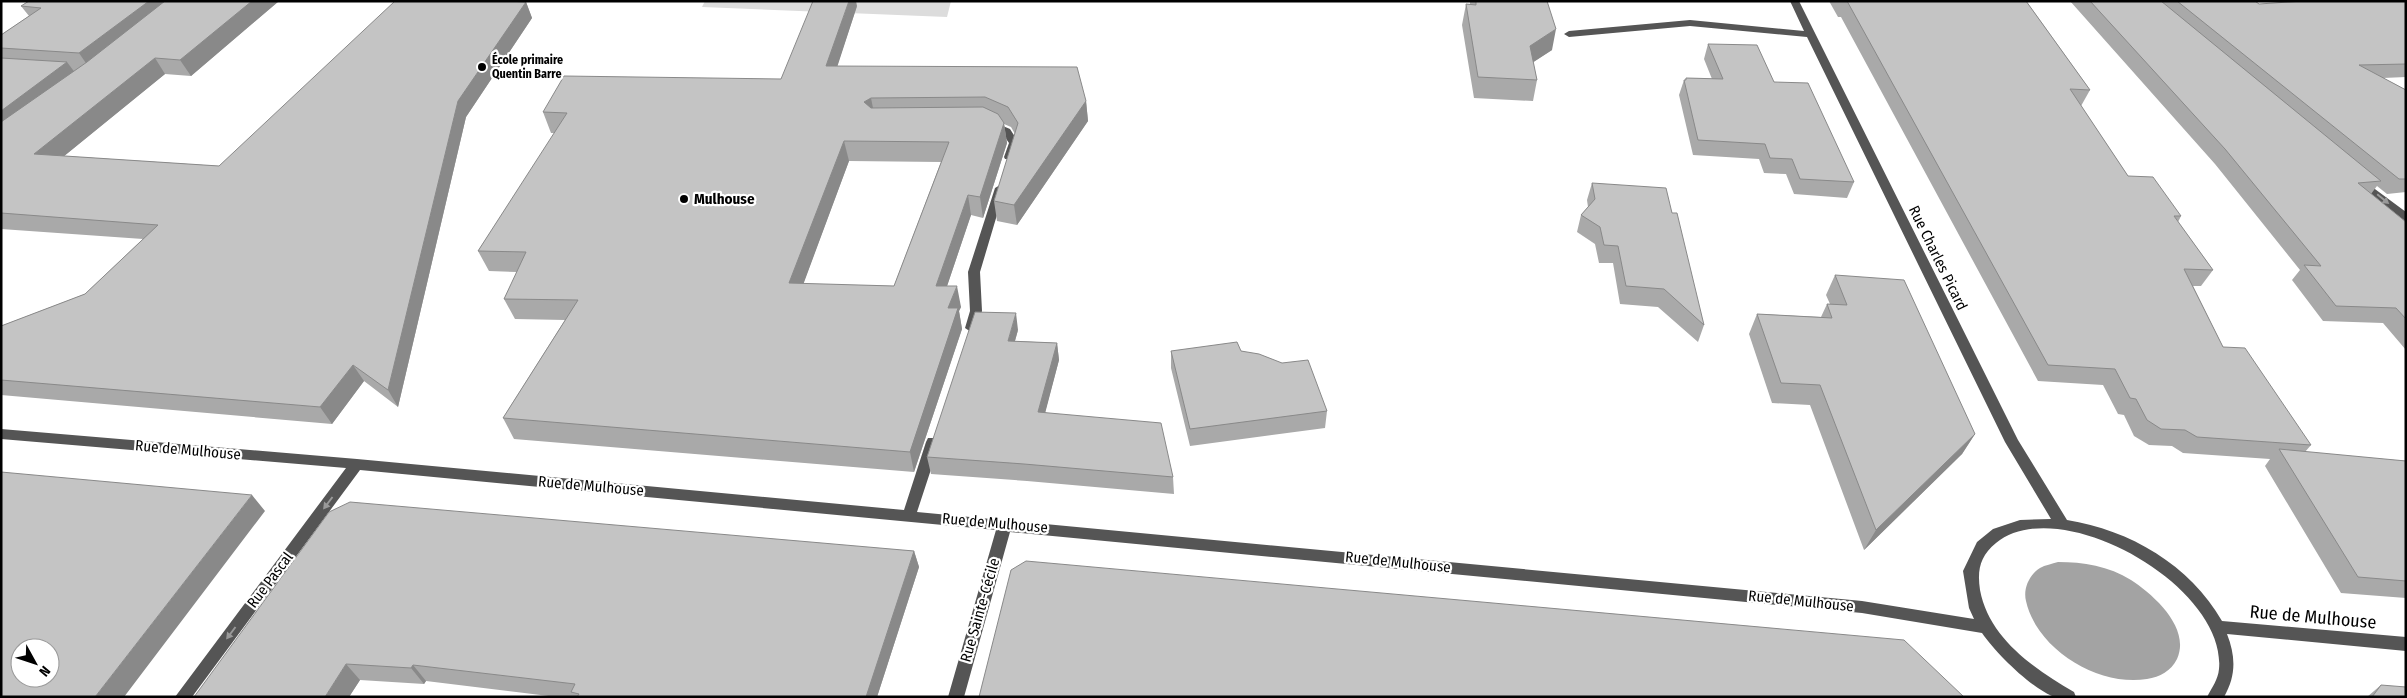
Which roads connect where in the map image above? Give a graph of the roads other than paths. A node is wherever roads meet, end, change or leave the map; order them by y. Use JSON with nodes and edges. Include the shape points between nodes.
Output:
{"nodes":[{"id":1,"x":1794,"y":1,"type":"edge"},
{"id":2,"x":1569,"y":34,"type":"dead end"},
{"id":3,"x":1810,"y":34,"type":"junction"},
{"id":4,"x":979,"y":122,"type":"edge"},
{"id":5,"x":2353,"y":175,"type":"edge"},
{"id":6,"x":2406,"y":218,"type":"edge"},
{"id":7,"x":967,"y":339,"type":"edge"},
{"id":8,"x":936,"y":432,"type":"edge"},
{"id":9,"x":1,"y":434,"type":"edge"},
{"id":10,"x":357,"y":464,"type":"junction"},
{"id":11,"x":909,"y":515,"type":"junction"},
{"id":12,"x":1005,"y":524,"type":"junction"},
{"id":13,"x":2062,"y":524,"type":"junction"},
{"id":14,"x":1986,"y":627,"type":"junction"},
{"id":15,"x":2218,"y":627,"type":"junction"},
{"id":16,"x":2406,"y":644,"type":"edge"},
{"id":17,"x":183,"y":697,"type":"edge"},
{"id":18,"x":956,"y":697,"type":"edge"},
{"id":19,"x":2068,"y":697,"type":"edge"},
{"id":20,"x":2214,"y":697,"type":"edge"}],
"edges":[{"from":1,"to":3,"type":"street","name":"Rue Charles Picard"},
{"from":2,"to":3,"type":"street","via":[[1690,23]]},
{"from":3,"to":13,"type":"street","name":"Rue Charles Picard","via":[[2012,442]]},
{"from":4,"to":7,"type":"street","via":[[988,122],[1006,131],[1014,143],[974,272],[976,311]]},
{"from":5,"to":6,"type":"street","one_way":true},
{"from":8,"to":11,"type":"street"},
{"from":9,"to":10,"type":"street","name":"Rue de Mulhouse"},
{"from":10,"to":11,"type":"street","name":"Rue de Mulhouse"},
{"from":10,"to":17,"type":"street","name":"Rue Pascal","one_way":true},
{"from":11,"to":12,"type":"street","name":"Rue de Mulhouse"},
{"from":12,"to":14,"type":"street","name":"Rue de Mulhouse","via":[[1862,607]]},
{"from":12,"to":18,"type":"street","name":"Rue Sainte-Cécile"},
{"from":13,"to":14,"type":"street","via":[[2028,524],[2000,532],[1981,548],[1971,570],[1973,597]]},
{"from":13,"to":15,"type":"street","via":[[2099,532],[2169,570],[2197,597]]},
{"from":14,"to":19,"type":"street","via":[[2009,656],[2042,682]]},
{"from":15,"to":16,"type":"street","name":"Rue de Mulhouse"},
{"from":15,"to":20,"type":"street","via":[[2227,654],[2225,679]]}]}
